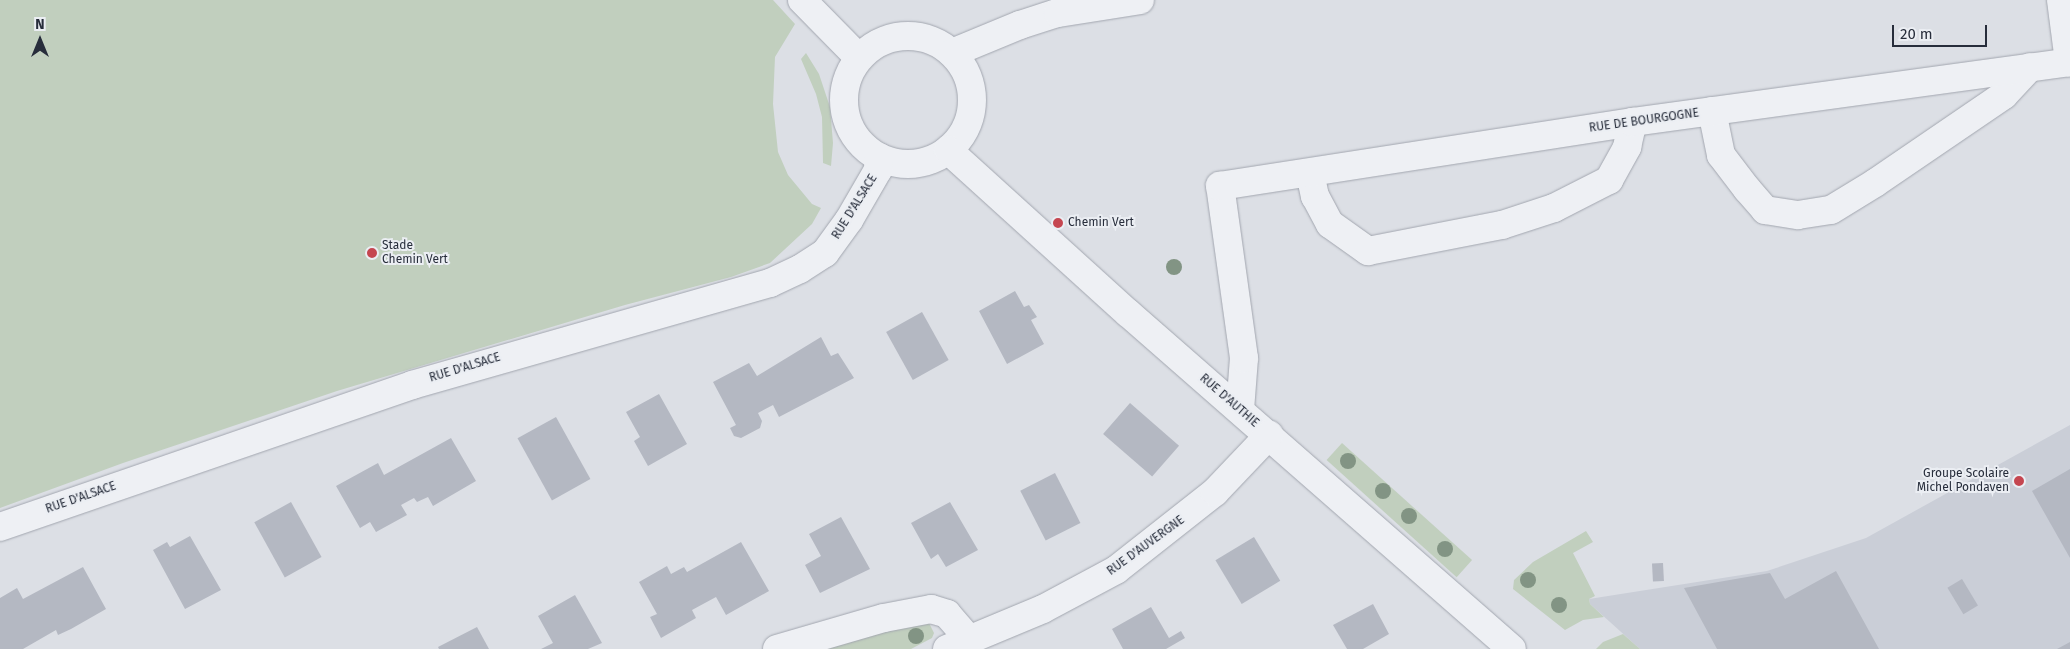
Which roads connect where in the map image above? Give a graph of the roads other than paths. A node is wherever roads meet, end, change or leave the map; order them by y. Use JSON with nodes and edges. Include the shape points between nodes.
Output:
{"nodes":[{"id":1,"x":802,"y":0,"type":"edge"},
{"id":2,"x":1140,"y":0,"type":"edge"},
{"id":3,"x":2061,"y":0,"type":"edge"},
{"id":4,"x":952,"y":53,"type":"junction"},
{"id":5,"x":858,"y":58,"type":"junction"},
{"id":6,"x":2069,"y":62,"type":"edge"},
{"id":7,"x":2030,"y":67,"type":"junction"},
{"id":8,"x":1712,"y":111,"type":"junction"},
{"id":9,"x":1634,"y":122,"type":"junction"},
{"id":10,"x":948,"y":150,"type":"junction"},
{"id":11,"x":879,"y":157,"type":"junction"},
{"id":12,"x":1310,"y":173,"type":"junction"},
{"id":13,"x":1240,"y":410,"type":"junction"},
{"id":14,"x":1269,"y":435,"type":"junction"},
{"id":15,"x":0,"y":527,"type":"edge"},
{"id":16,"x":958,"y":644,"type":"edge"},
{"id":17,"x":778,"y":649,"type":"edge"},
{"id":18,"x":1512,"y":649,"type":"edge"}],
"edges":[{"from":1,"to":5,"type":"street"},
{"from":2,"to":4,"type":"street","via":[[1058,13]]},
{"from":3,"to":6,"type":"street"},
{"from":4,"to":5,"type":"street","via":[[938,43],[904,36],[887,39]]},
{"from":4,"to":10,"type":"street","via":[[970,84],[972,102],[969,120],[961,136]]},
{"from":5,"to":11,"type":"street","via":[[848,75],[844,112],[851,130],[863,146]]},
{"from":6,"to":7,"type":"street","name":"RUE DE BOURGOGNE"},
{"from":7,"to":8,"type":"street","name":"RUE DE BOURGOGNE"},
{"from":7,"to":8,"type":"street","via":[[2004,95],[1875,183],[1831,210],[1798,215],[1765,210],[1753,196],[1721,155]]},
{"from":8,"to":9,"type":"street","name":"RUE DE BOURGOGNE"},
{"from":9,"to":12,"type":"street","name":"RUE DE BOURGOGNE"},
{"from":9,"to":12,"type":"street","via":[[1627,147],[1609,180],[1554,208],[1502,225],[1368,251],[1330,224],[1315,196]]},
{"from":10,"to":11,"type":"street","via":[[932,160],[914,164],[896,163]]},
{"from":10,"to":13,"type":"street","name":"RUE D'AUTHIE","via":[[1128,314]]},
{"from":11,"to":15,"type":"street","name":"RUE D'ALSACE","via":[[878,170],[825,253],[770,283],[412,385]]},
{"from":12,"to":13,"type":"street","name":"RUE DE BOURGOGNE","via":[[1220,186],[1244,358]]},
{"from":13,"to":14,"type":"street","name":"RUE D'AUTHIE"},
{"from":14,"to":16,"type":"street","name":"RUE D'AUVERGNE","via":[[1215,492],[1116,570],[1043,609]]},
{"from":14,"to":18,"type":"street","name":"RUE D'AUTHIE"},
{"from":16,"to":17,"type":"street","via":[[947,614],[932,609],[884,618]]}]}
